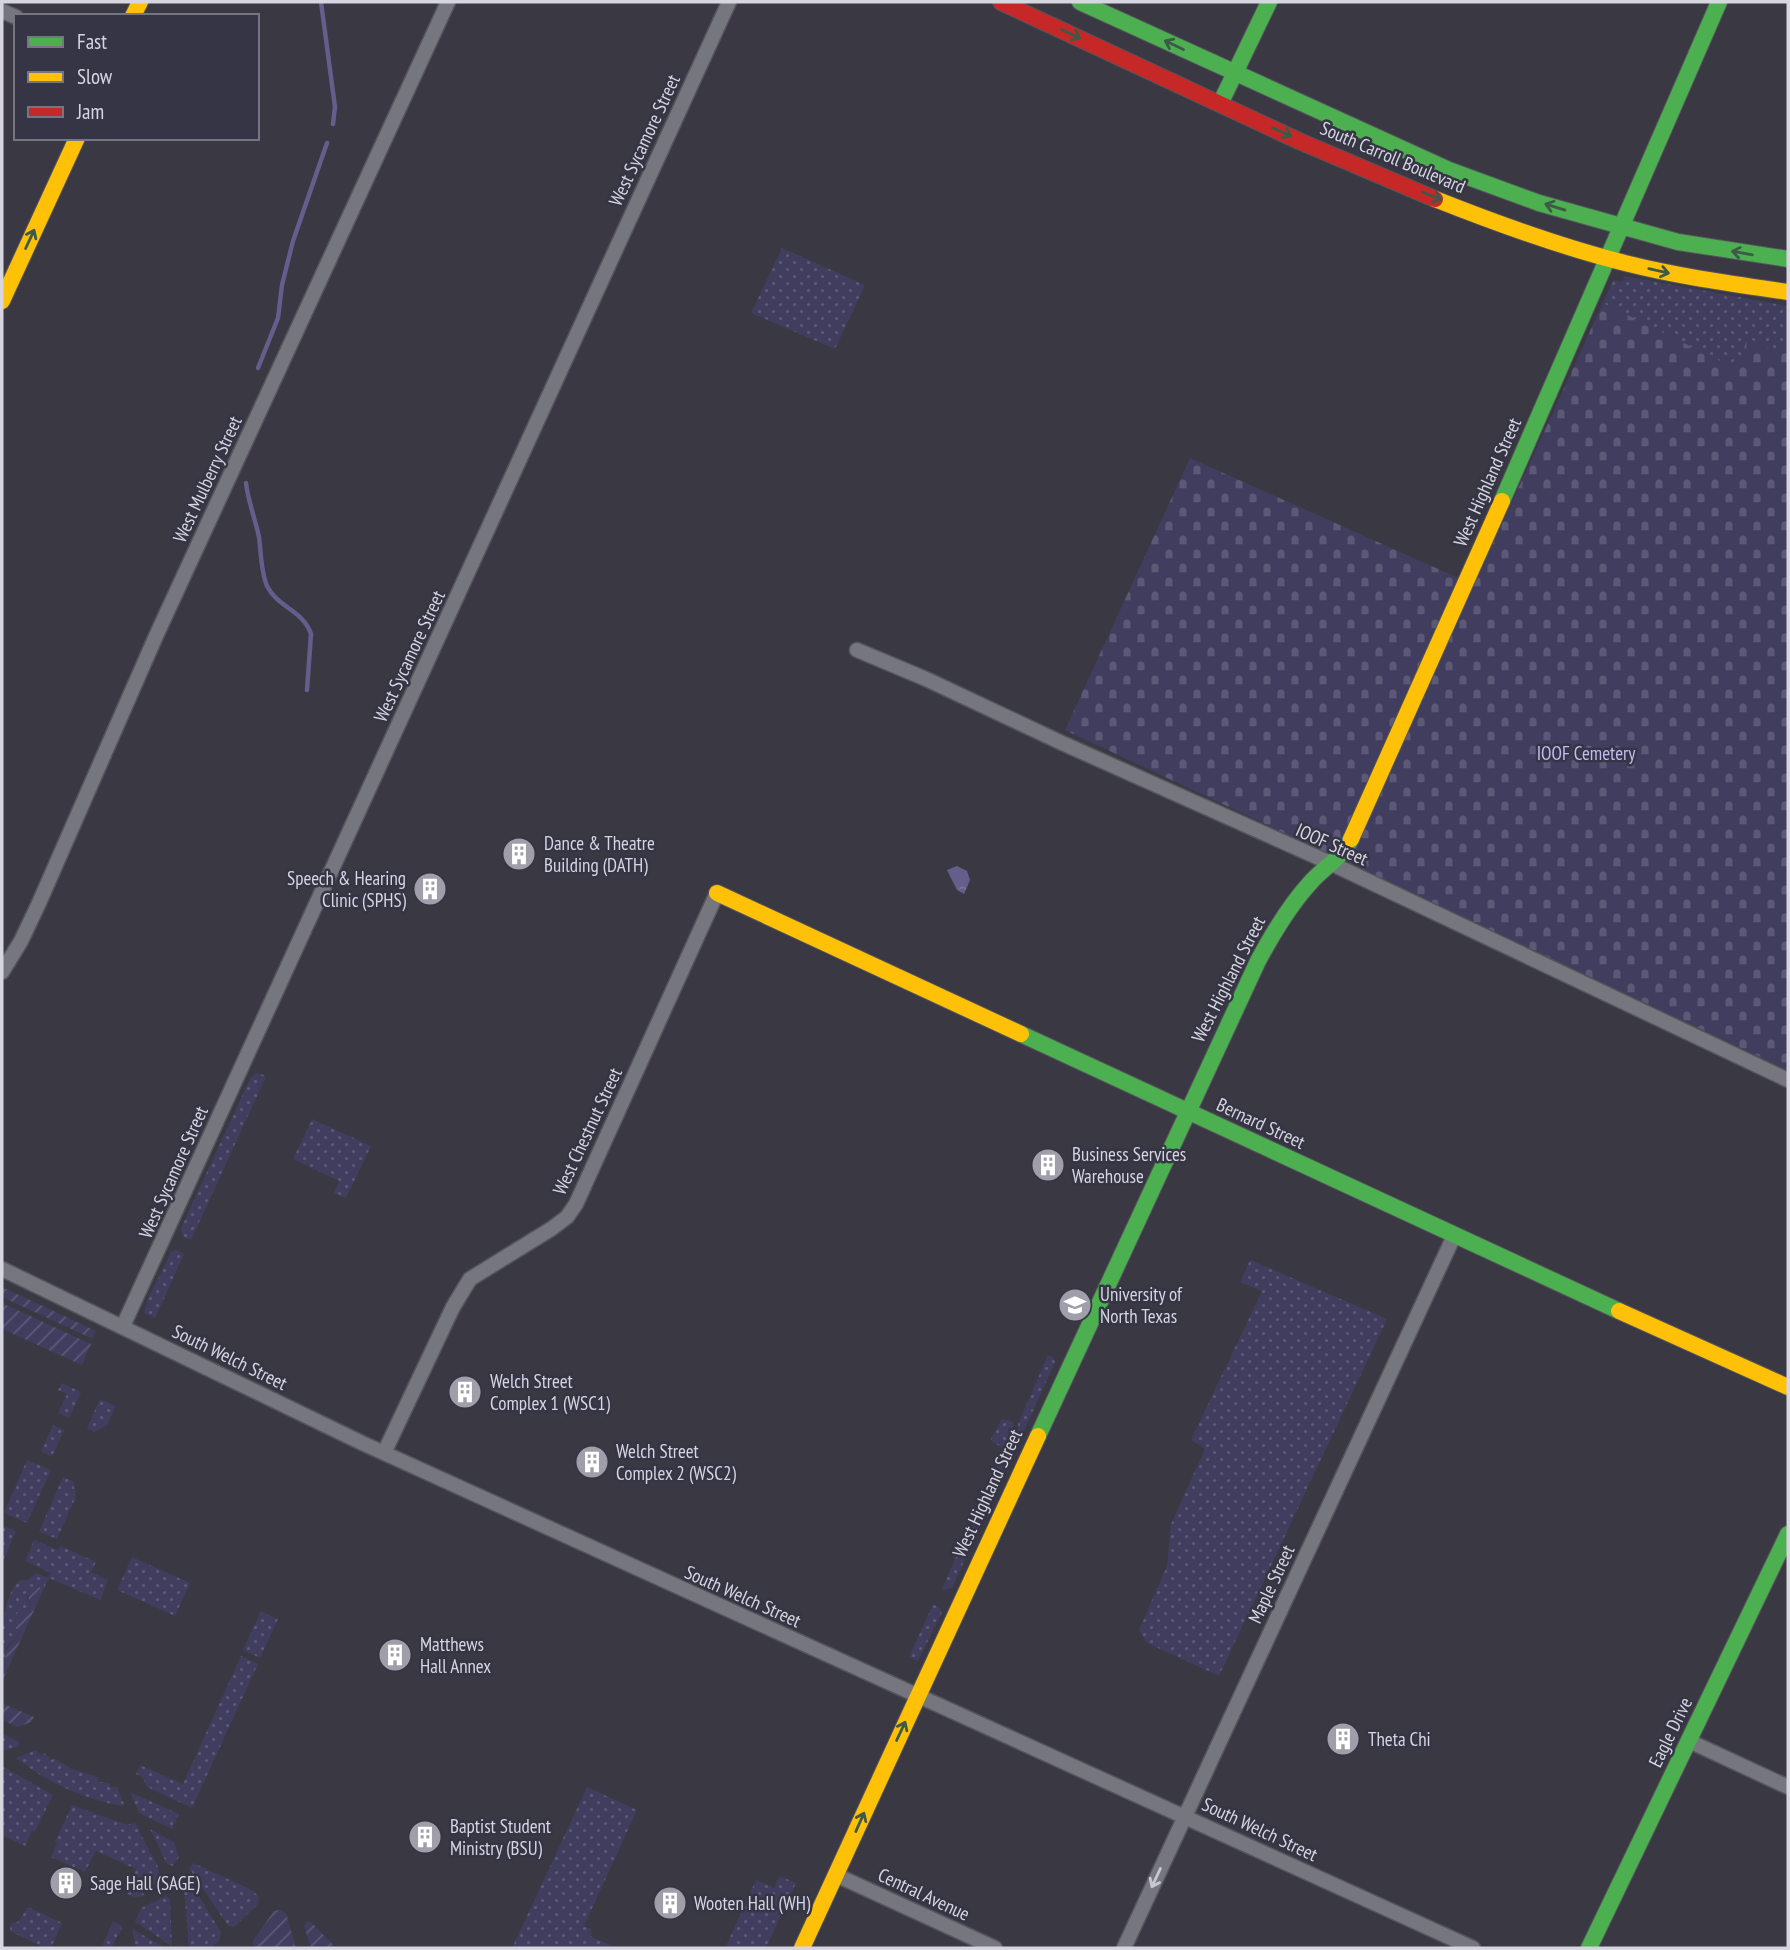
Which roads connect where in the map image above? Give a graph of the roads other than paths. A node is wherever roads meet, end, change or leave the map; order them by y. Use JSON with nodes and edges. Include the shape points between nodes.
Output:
{"nodes":[{"id":1,"x":448,"y":2,"type":"edge"},
{"id":2,"x":729,"y":2,"type":"edge"},
{"id":3,"x":1080,"y":2,"type":"edge"},
{"id":4,"x":1269,"y":2,"type":"edge"},
{"id":5,"x":1719,"y":2,"type":"edge"},
{"id":6,"x":1006,"y":3,"type":"edge"},
{"id":7,"x":1236,"y":73,"type":"junction"},
{"id":8,"x":1220,"y":104,"type":"junction"},
{"id":9,"x":76,"y":140,"type":"edge"},
{"id":10,"x":1620,"y":227,"type":"junction"},
{"id":11,"x":1608,"y":258,"type":"junction"},
{"id":12,"x":1788,"y":259,"type":"edge"},
{"id":13,"x":1788,"y":292,"type":"edge"},
{"id":14,"x":2,"y":301,"type":"edge"},
{"id":15,"x":857,"y":650,"type":"dead end"},
{"id":16,"x":1328,"y":862,"type":"junction"},
{"id":17,"x":717,"y":893,"type":"joint"},
{"id":18,"x":2,"y":972,"type":"edge"},
{"id":19,"x":1788,"y":1080,"type":"edge"},
{"id":20,"x":1186,"y":1112,"type":"junction"},
{"id":21,"x":1454,"y":1236,"type":"junction"},
{"id":22,"x":2,"y":1269,"type":"edge"},
{"id":23,"x":124,"y":1326,"type":"junction"},
{"id":24,"x":1788,"y":1387,"type":"edge"},
{"id":25,"x":384,"y":1454,"type":"junction"},
{"id":26,"x":1788,"y":1534,"type":"edge"},
{"id":27,"x":918,"y":1694,"type":"junction"},
{"id":28,"x":1689,"y":1741,"type":"junction"},
{"id":29,"x":1788,"y":1787,"type":"edge"},
{"id":30,"x":1184,"y":1816,"type":"junction"},
{"id":31,"x":836,"y":1875,"type":"junction"},
{"id":32,"x":802,"y":1948,"type":"edge"},
{"id":33,"x":995,"y":1948,"type":"edge"},
{"id":34,"x":1124,"y":1948,"type":"edge"},
{"id":35,"x":1473,"y":1948,"type":"edge"},
{"id":36,"x":1589,"y":1948,"type":"edge"}],
"edges":[{"from":1,"to":18,"type":"street","name":"West Mulberry Street","via":[[156,636],[39,903]]},
{"from":2,"to":23,"type":"street","name":"West Sycamore Street"},
{"from":7,"to":3,"type":"street","name":"South Carroll Boulevard","one_way":true},
{"from":4,"to":7,"type":"street"},
{"from":5,"to":10,"type":"street","name":"West Highland Street"},
{"from":6,"to":8,"type":"street","name":"South Carroll Boulevard","one_way":true},
{"from":7,"to":8,"type":"street"},
{"from":10,"to":7,"type":"street","name":"South Carroll Boulevard","one_way":true,"via":[[1449,170]]},
{"from":8,"to":11,"type":"street","name":"South Carroll Boulevard","one_way":true,"via":[[1497,223]]},
{"from":14,"to":9,"type":"street","one_way":true},
{"from":10,"to":11,"type":"street","name":"West Highland Street"},
{"from":12,"to":10,"type":"street","name":"South Carroll Boulevard","one_way":true,"via":[[1678,242]]},
{"from":11,"to":13,"type":"street","name":"South Carroll Boulevard","one_way":true,"via":[[1689,278]]},
{"from":11,"to":16,"type":"street","name":"West Highland Street","via":[[1346,850]]},
{"from":15,"to":16,"type":"street","name":"IOOF Street"},
{"from":16,"to":19,"type":"street","name":"IOOF Street"},
{"from":16,"to":20,"type":"street","name":"West Highland Street","via":[[1274,929]]},
{"from":17,"to":20,"type":"street","name":"Bernard Street"},
{"from":17,"to":25,"type":"street","name":"West Chestnut Street","via":[[576,1204],[551,1229],[470,1279]]},
{"from":20,"to":21,"type":"street","name":"Bernard Street"},
{"from":20,"to":27,"type":"street","name":"West Highland Street"},
{"from":21,"to":24,"type":"street","name":"Bernard Street"},
{"from":21,"to":30,"type":"street","name":"Maple Street"},
{"from":22,"to":23,"type":"street","name":"South Welch Street"},
{"from":23,"to":25,"type":"street","name":"South Welch Street"},
{"from":25,"to":27,"type":"street","name":"South Welch Street"},
{"from":26,"to":28,"type":"street","name":"Eagle Drive"},
{"from":27,"to":30,"type":"street","name":"South Welch Street"},
{"from":31,"to":27,"type":"street","name":"West Highland Street","one_way":true},
{"from":28,"to":29,"type":"street"},
{"from":28,"to":36,"type":"street","name":"Eagle Drive"},
{"from":30,"to":34,"type":"street","name":"Maple Street","one_way":true},
{"from":30,"to":35,"type":"street","name":"South Welch Street"},
{"from":31,"to":32,"type":"street","name":"West Highland Street"},
{"from":31,"to":33,"type":"street","name":"Central Avenue"}]}
